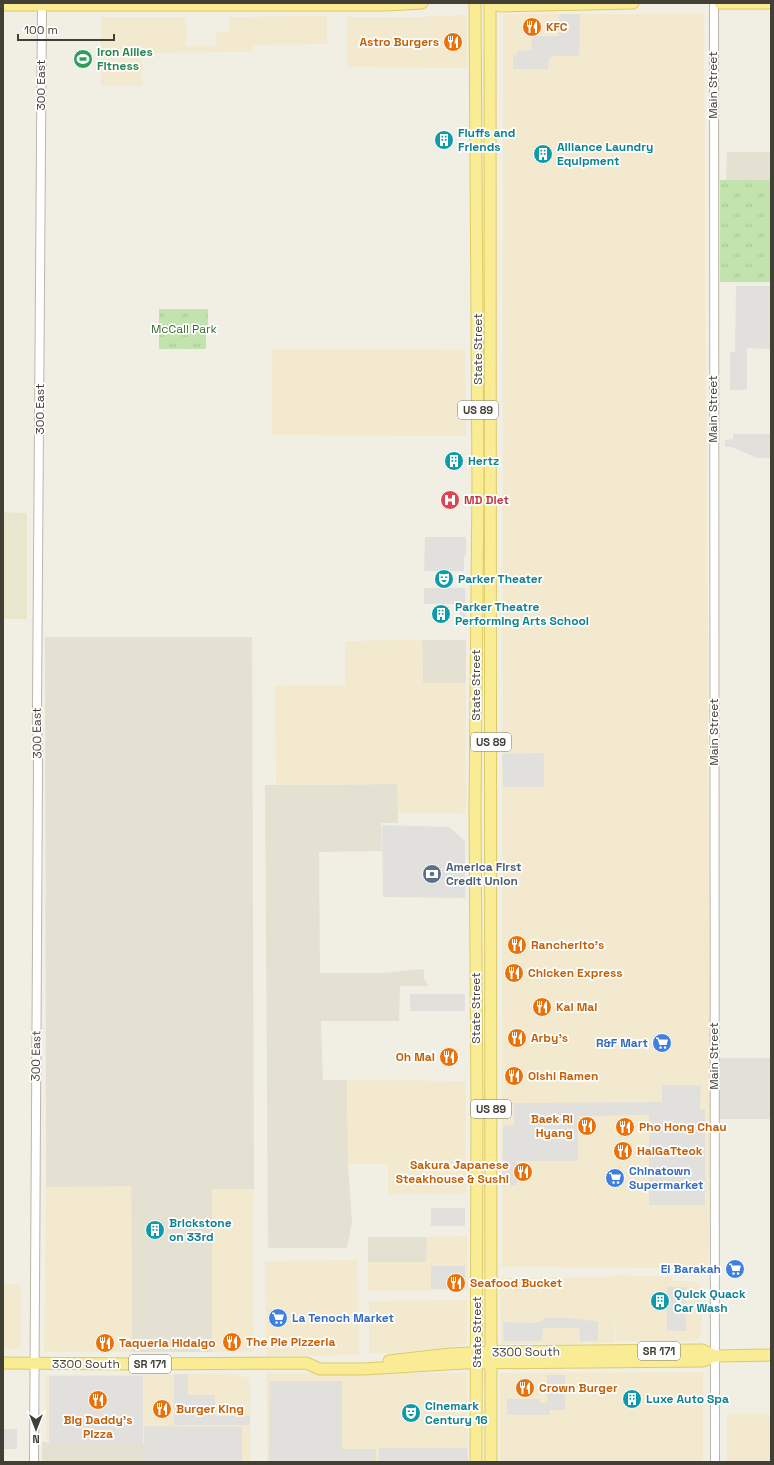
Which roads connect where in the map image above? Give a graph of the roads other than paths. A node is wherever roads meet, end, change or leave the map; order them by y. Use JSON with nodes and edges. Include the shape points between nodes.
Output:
{"nodes":[{"id":1,"x":422,"y":3,"type":"edge"},
{"id":2,"x":475,"y":3,"type":"edge"},
{"id":3,"x":490,"y":3,"type":"edge"},
{"id":4,"x":494,"y":3,"type":"edge"},
{"id":5,"x":633,"y":3,"type":"edge"},
{"id":6,"x":714,"y":3,"type":"edge"},
{"id":7,"x":720,"y":3,"type":"edge"},
{"id":8,"x":771,"y":3,"type":"edge"},
{"id":9,"x":42,"y":4,"type":"edge"},
{"id":10,"x":3,"y":5,"type":"edge"},
{"id":11,"x":771,"y":1355,"type":"edge"},
{"id":12,"x":715,"y":1356,"type":"junction"},
{"id":13,"x":477,"y":1358,"type":"junction"},
{"id":14,"x":491,"y":1358,"type":"junction"},
{"id":15,"x":3,"y":1363,"type":"edge"},
{"id":16,"x":35,"y":1364,"type":"junction"},
{"id":17,"x":34,"y":1462,"type":"edge"},
{"id":18,"x":476,"y":1462,"type":"edge"},
{"id":19,"x":491,"y":1462,"type":"edge"},
{"id":20,"x":715,"y":1462,"type":"edge"}],
"edges":[{"from":1,"to":9,"type":"main road"},
{"from":2,"to":13,"type":"main road","name":"State Street","number":"US 89","via":[[478,292],[475,809]]},
{"from":3,"to":14,"type":"main road","name":"State Street","number":"US 89"},
{"from":4,"to":5,"type":"main road","via":[[500,6]]},
{"from":6,"to":12,"type":"street","name":"Main Street"},
{"from":7,"to":8,"type":"main road"},
{"from":9,"to":10,"type":"main road"},
{"from":9,"to":16,"type":"street","name":"300 East"},
{"from":11,"to":12,"type":"main road","name":"3300 South","number":"SR 171"},
{"from":12,"to":14,"type":"main road","name":"3300 South","number":"SR 171","via":[[702,1350]]},
{"from":12,"to":20,"type":"street","name":"Main Street"},
{"from":13,"to":14,"type":"main road","name":"3300 South","number":"SR 171"},
{"from":13,"to":16,"type":"main road","name":"3300 South","number":"SR 171","via":[[450,1354],[382,1361],[320,1363],[313,1366],[306,1363]]},
{"from":13,"to":18,"type":"main road","name":"State Street","number":"US 89"},
{"from":14,"to":19,"type":"main road","name":"State Street","number":"US 89"},
{"from":15,"to":16,"type":"main road","name":"3300 South","number":"SR 171"},
{"from":16,"to":17,"type":"street","name":"300 East"}]}
